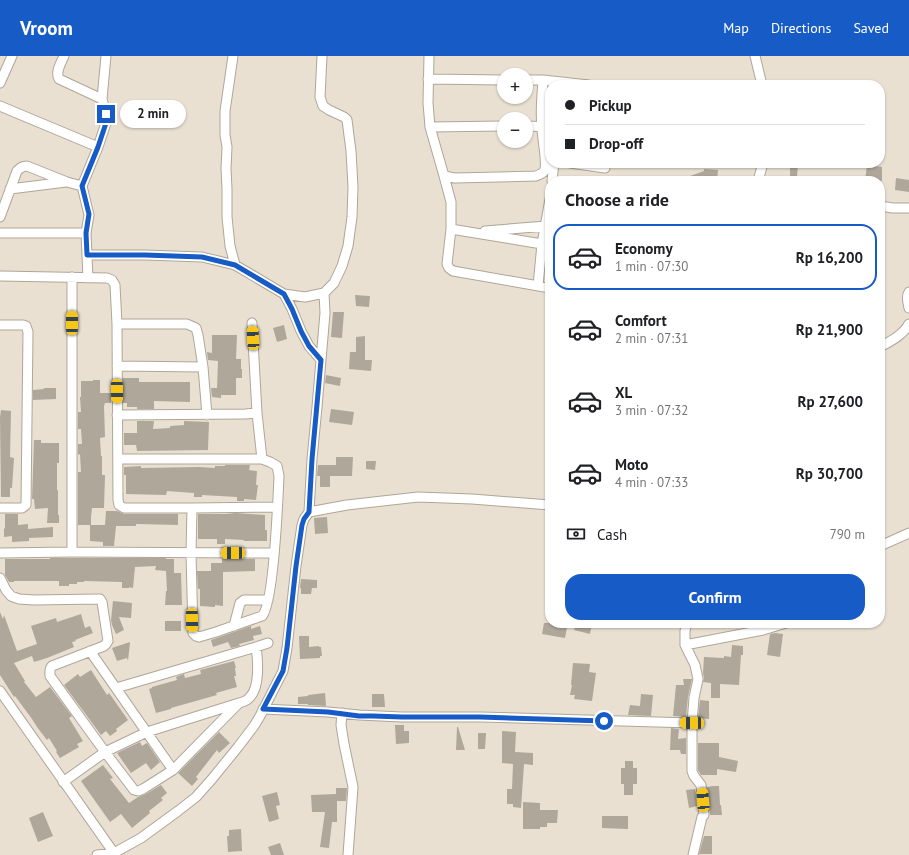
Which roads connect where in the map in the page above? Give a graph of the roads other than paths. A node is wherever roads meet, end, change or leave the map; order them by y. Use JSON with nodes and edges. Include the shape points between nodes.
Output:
{"nodes":[{"id":1,"x":12,"y":56,"type":"edge"},
{"id":2,"x":64,"y":56,"type":"edge"},
{"id":3,"x":106,"y":56,"type":"edge"},
{"id":4,"x":233,"y":56,"type":"edge"},
{"id":5,"x":322,"y":56,"type":"edge"},
{"id":6,"x":429,"y":56,"type":"edge"},
{"id":7,"x":755,"y":56,"type":"edge"},
{"id":8,"x":428,"y":79,"type":"junction"},
{"id":9,"x":497,"y":80,"type":"edge"},
{"id":10,"x":533,"y":80,"type":"edge"},
{"id":11,"x":543,"y":80,"type":"joint"},
{"id":12,"x":761,"y":80,"type":"edge"},
{"id":13,"x":0,"y":82,"type":"edge"},
{"id":14,"x":102,"y":99,"type":"junction"},
{"id":15,"x":0,"y":106,"type":"edge"},
{"id":16,"x":545,"y":111,"type":"edge"},
{"id":17,"x":497,"y":126,"type":"edge"},
{"id":18,"x":533,"y":126,"type":"edge"},
{"id":19,"x":545,"y":126,"type":"edge"},
{"id":20,"x":430,"y":127,"type":"junction"},
{"id":21,"x":98,"y":147,"type":"junction"},
{"id":22,"x":545,"y":168,"type":"edge"},
{"id":23,"x":444,"y":176,"type":"junction"},
{"id":24,"x":67,"y":182,"type":"junction"},
{"id":25,"x":82,"y":186,"type":"junction"},
{"id":26,"x":10,"y":189,"type":"junction"},
{"id":27,"x":885,"y":207,"type":"edge"},
{"id":28,"x":909,"y":208,"type":"edge"},
{"id":29,"x":0,"y":217,"type":"edge"},
{"id":30,"x":545,"y":226,"type":"edge"},
{"id":31,"x":451,"y":229,"type":"junction"},
{"id":32,"x":471,"y":232,"type":"junction"},
{"id":33,"x":0,"y":233,"type":"edge"},
{"id":34,"x":86,"y":233,"type":"junction"},
{"id":35,"x":545,"y":245,"type":"edge"},
{"id":36,"x":545,"y":250,"type":"edge"},
{"id":37,"x":87,"y":255,"type":"junction"},
{"id":38,"x":235,"y":265,"type":"junction"},
{"id":39,"x":0,"y":276,"type":"edge"},
{"id":40,"x":72,"y":277,"type":"junction"},
{"id":41,"x":88,"y":278,"type":"junction"},
{"id":42,"x":538,"y":286,"type":"junction"},
{"id":43,"x":545,"y":287,"type":"edge"},
{"id":44,"x":909,"y":292,"type":"edge"},
{"id":45,"x":324,"y":293,"type":"junction"},
{"id":46,"x":284,"y":294,"type":"junction"},
{"id":47,"x":909,"y":308,"type":"edge"},
{"id":48,"x":252,"y":323,"type":"dead end"},
{"id":49,"x":117,"y":324,"type":"junction"},
{"id":50,"x":909,"y":324,"type":"edge"},
{"id":51,"x":0,"y":326,"type":"edge"},
{"id":52,"x":885,"y":344,"type":"edge"},
{"id":53,"x":321,"y":360,"type":"junction"},
{"id":54,"x":116,"y":366,"type":"junction"},
{"id":55,"x":203,"y":367,"type":"junction"},
{"id":56,"x":257,"y":413,"type":"junction"},
{"id":57,"x":117,"y":415,"type":"junction"},
{"id":58,"x":207,"y":415,"type":"junction"},
{"id":59,"x":118,"y":459,"type":"junction"},
{"id":60,"x":262,"y":459,"type":"junction"},
{"id":61,"x":545,"y":505,"type":"edge"},
{"id":62,"x":277,"y":507,"type":"junction"},
{"id":63,"x":0,"y":508,"type":"edge"},
{"id":64,"x":192,"y":508,"type":"junction"},
{"id":65,"x":309,"y":512,"type":"junction"},
{"id":66,"x":909,"y":533,"type":"edge"},
{"id":67,"x":885,"y":544,"type":"edge"},
{"id":68,"x":72,"y":552,"type":"junction"},
{"id":69,"x":0,"y":553,"type":"edge"},
{"id":70,"x":191,"y":553,"type":"junction"},
{"id":71,"x":274,"y":553,"type":"junction"},
{"id":72,"x":0,"y":578,"type":"edge"},
{"id":73,"x":268,"y":600,"type":"junction"},
{"id":74,"x":234,"y":626,"type":"junction"},
{"id":75,"x":686,"y":628,"type":"edge"},
{"id":76,"x":770,"y":628,"type":"edge"},
{"id":77,"x":268,"y":643,"type":"dead end"},
{"id":78,"x":685,"y":645,"type":"junction"},
{"id":79,"x":256,"y":647,"type":"junction"},
{"id":80,"x":90,"y":650,"type":"junction"},
{"id":81,"x":116,"y":688,"type":"junction"},
{"id":82,"x":0,"y":691,"type":"edge"},
{"id":83,"x":239,"y":703,"type":"junction"},
{"id":84,"x":263,"y":709,"type":"junction"},
{"id":85,"x":342,"y":714,"type":"junction"},
{"id":86,"x":692,"y":723,"type":"junction"},
{"id":87,"x":147,"y":732,"type":"junction"},
{"id":88,"x":105,"y":752,"type":"junction"},
{"id":89,"x":173,"y":770,"type":"junction"},
{"id":90,"x":64,"y":782,"type":"junction"},
{"id":91,"x":114,"y":853,"type":"junction"},
{"id":92,"x":97,"y":855,"type":"edge"},
{"id":93,"x":348,"y":855,"type":"edge"},
{"id":94,"x":693,"y":855,"type":"edge"}],
"edges":[{"from":1,"to":13,"type":"street"},
{"from":2,"to":14,"type":"street","via":[[57,73],[58,80]]},
{"from":3,"to":14,"type":"street"},
{"from":4,"to":38,"type":"street","via":[[225,135],[227,217]]},
{"from":5,"to":45,"type":"street","via":[[320,97],[323,106],[347,120],[353,187],[348,246],[334,283]]},
{"from":6,"to":8,"type":"street"},
{"from":7,"to":12,"type":"street"},
{"from":8,"to":9,"type":"street"},
{"from":8,"to":20,"type":"street"},
{"from":10,"to":11,"type":"street"},
{"from":11,"to":16,"type":"street"},
{"from":14,"to":21,"type":"street","via":[[106,123]]},
{"from":15,"to":21,"type":"street"},
{"from":17,"to":20,"type":"street"},
{"from":18,"to":19,"type":"street"},
{"from":20,"to":23,"type":"street"},
{"from":21,"to":25,"type":"street"},
{"from":22,"to":23,"type":"street","via":[[542,174],[536,176]]},
{"from":23,"to":31,"type":"street","via":[[451,202]]},
{"from":24,"to":25,"type":"street"},
{"from":24,"to":26,"type":"street"},
{"from":24,"to":26,"type":"street","via":[[24,166],[17,171]]},
{"from":25,"to":34,"type":"street","via":[[89,211]]},
{"from":26,"to":29,"type":"street"},
{"from":27,"to":28,"type":"street"},
{"from":30,"to":32,"type":"street"},
{"from":31,"to":32,"type":"street"},
{"from":31,"to":42,"type":"street","via":[[447,264],[453,271]]},
{"from":32,"to":35,"type":"street"},
{"from":33,"to":34,"type":"street"},
{"from":34,"to":37,"type":"street"},
{"from":36,"to":42,"type":"street"},
{"from":37,"to":38,"type":"street","via":[[202,257]]},
{"from":37,"to":41,"type":"street"},
{"from":38,"to":46,"type":"street"},
{"from":39,"to":40,"type":"street"},
{"from":40,"to":41,"type":"street"},
{"from":40,"to":68,"type":"street"},
{"from":41,"to":49,"type":"street","via":[[112,280],[115,286]]},
{"from":42,"to":43,"type":"street"},
{"from":44,"to":47,"type":"street"},
{"from":45,"to":46,"type":"street","via":[[305,297]]},
{"from":45,"to":53,"type":"street"},
{"from":46,"to":53,"type":"street","via":[[309,346]]},
{"from":48,"to":56,"type":"street"},
{"from":49,"to":54,"type":"street"},
{"from":49,"to":55,"type":"street","via":[[192,326],[197,331]]},
{"from":50,"to":52,"type":"street","via":[[901,334]]},
{"from":51,"to":63,"type":"street","via":[[23,325],[28,332],[26,505],[22,508]]},
{"from":53,"to":65,"type":"street"},
{"from":54,"to":55,"type":"street"},
{"from":54,"to":57,"type":"street"},
{"from":55,"to":58,"type":"street"},
{"from":56,"to":58,"type":"street"},
{"from":56,"to":60,"type":"street"},
{"from":57,"to":58,"type":"street"},
{"from":57,"to":59,"type":"street"},
{"from":59,"to":60,"type":"street"},
{"from":59,"to":64,"type":"street","via":[[118,500],[122,507]]},
{"from":60,"to":62,"type":"street","via":[[277,466],[279,471]]},
{"from":61,"to":65,"type":"street","via":[[418,497]]},
{"from":62,"to":64,"type":"street"},
{"from":62,"to":71,"type":"street"},
{"from":64,"to":70,"type":"street"},
{"from":65,"to":84,"type":"street","via":[[302,525],[283,671]]},
{"from":66,"to":67,"type":"street"},
{"from":68,"to":69,"type":"street"},
{"from":68,"to":70,"type":"street"},
{"from":70,"to":71,"type":"street"},
{"from":70,"to":74,"type":"street","via":[[194,635],[199,637]]},
{"from":71,"to":73,"type":"street"},
{"from":72,"to":80,"type":"street","via":[[11,596],[19,599],[101,600],[108,641]]},
{"from":73,"to":74,"type":"street","via":[[262,616]]},
{"from":73,"to":74,"type":"street","via":[[242,600]]},
{"from":75,"to":78,"type":"street"},
{"from":76,"to":78,"type":"street"},
{"from":77,"to":79,"type":"street"},
{"from":78,"to":86,"type":"street","via":[[695,665],[698,679]]},
{"from":79,"to":81,"type":"street"},
{"from":79,"to":83,"type":"street","via":[[256,686],[250,697]]},
{"from":80,"to":81,"type":"street"},
{"from":80,"to":88,"type":"street","via":[[52,666],[50,676]]},
{"from":81,"to":87,"type":"street"},
{"from":82,"to":90,"type":"street"},
{"from":83,"to":87,"type":"street"},
{"from":83,"to":89,"type":"street"},
{"from":84,"to":85,"type":"street"},
{"from":84,"to":91,"type":"street","via":[[254,726],[196,797],[141,838]]},
{"from":85,"to":86,"type":"street"},
{"from":85,"to":93,"type":"street","via":[[341,725],[353,786]]},
{"from":86,"to":94,"type":"street","via":[[692,771],[701,785],[704,814]]},
{"from":87,"to":88,"type":"street"},
{"from":87,"to":89,"type":"street"},
{"from":88,"to":89,"type":"street","via":[[134,790],[143,789]]},
{"from":88,"to":90,"type":"street"},
{"from":90,"to":91,"type":"street"},
{"from":91,"to":92,"type":"street"}]}
